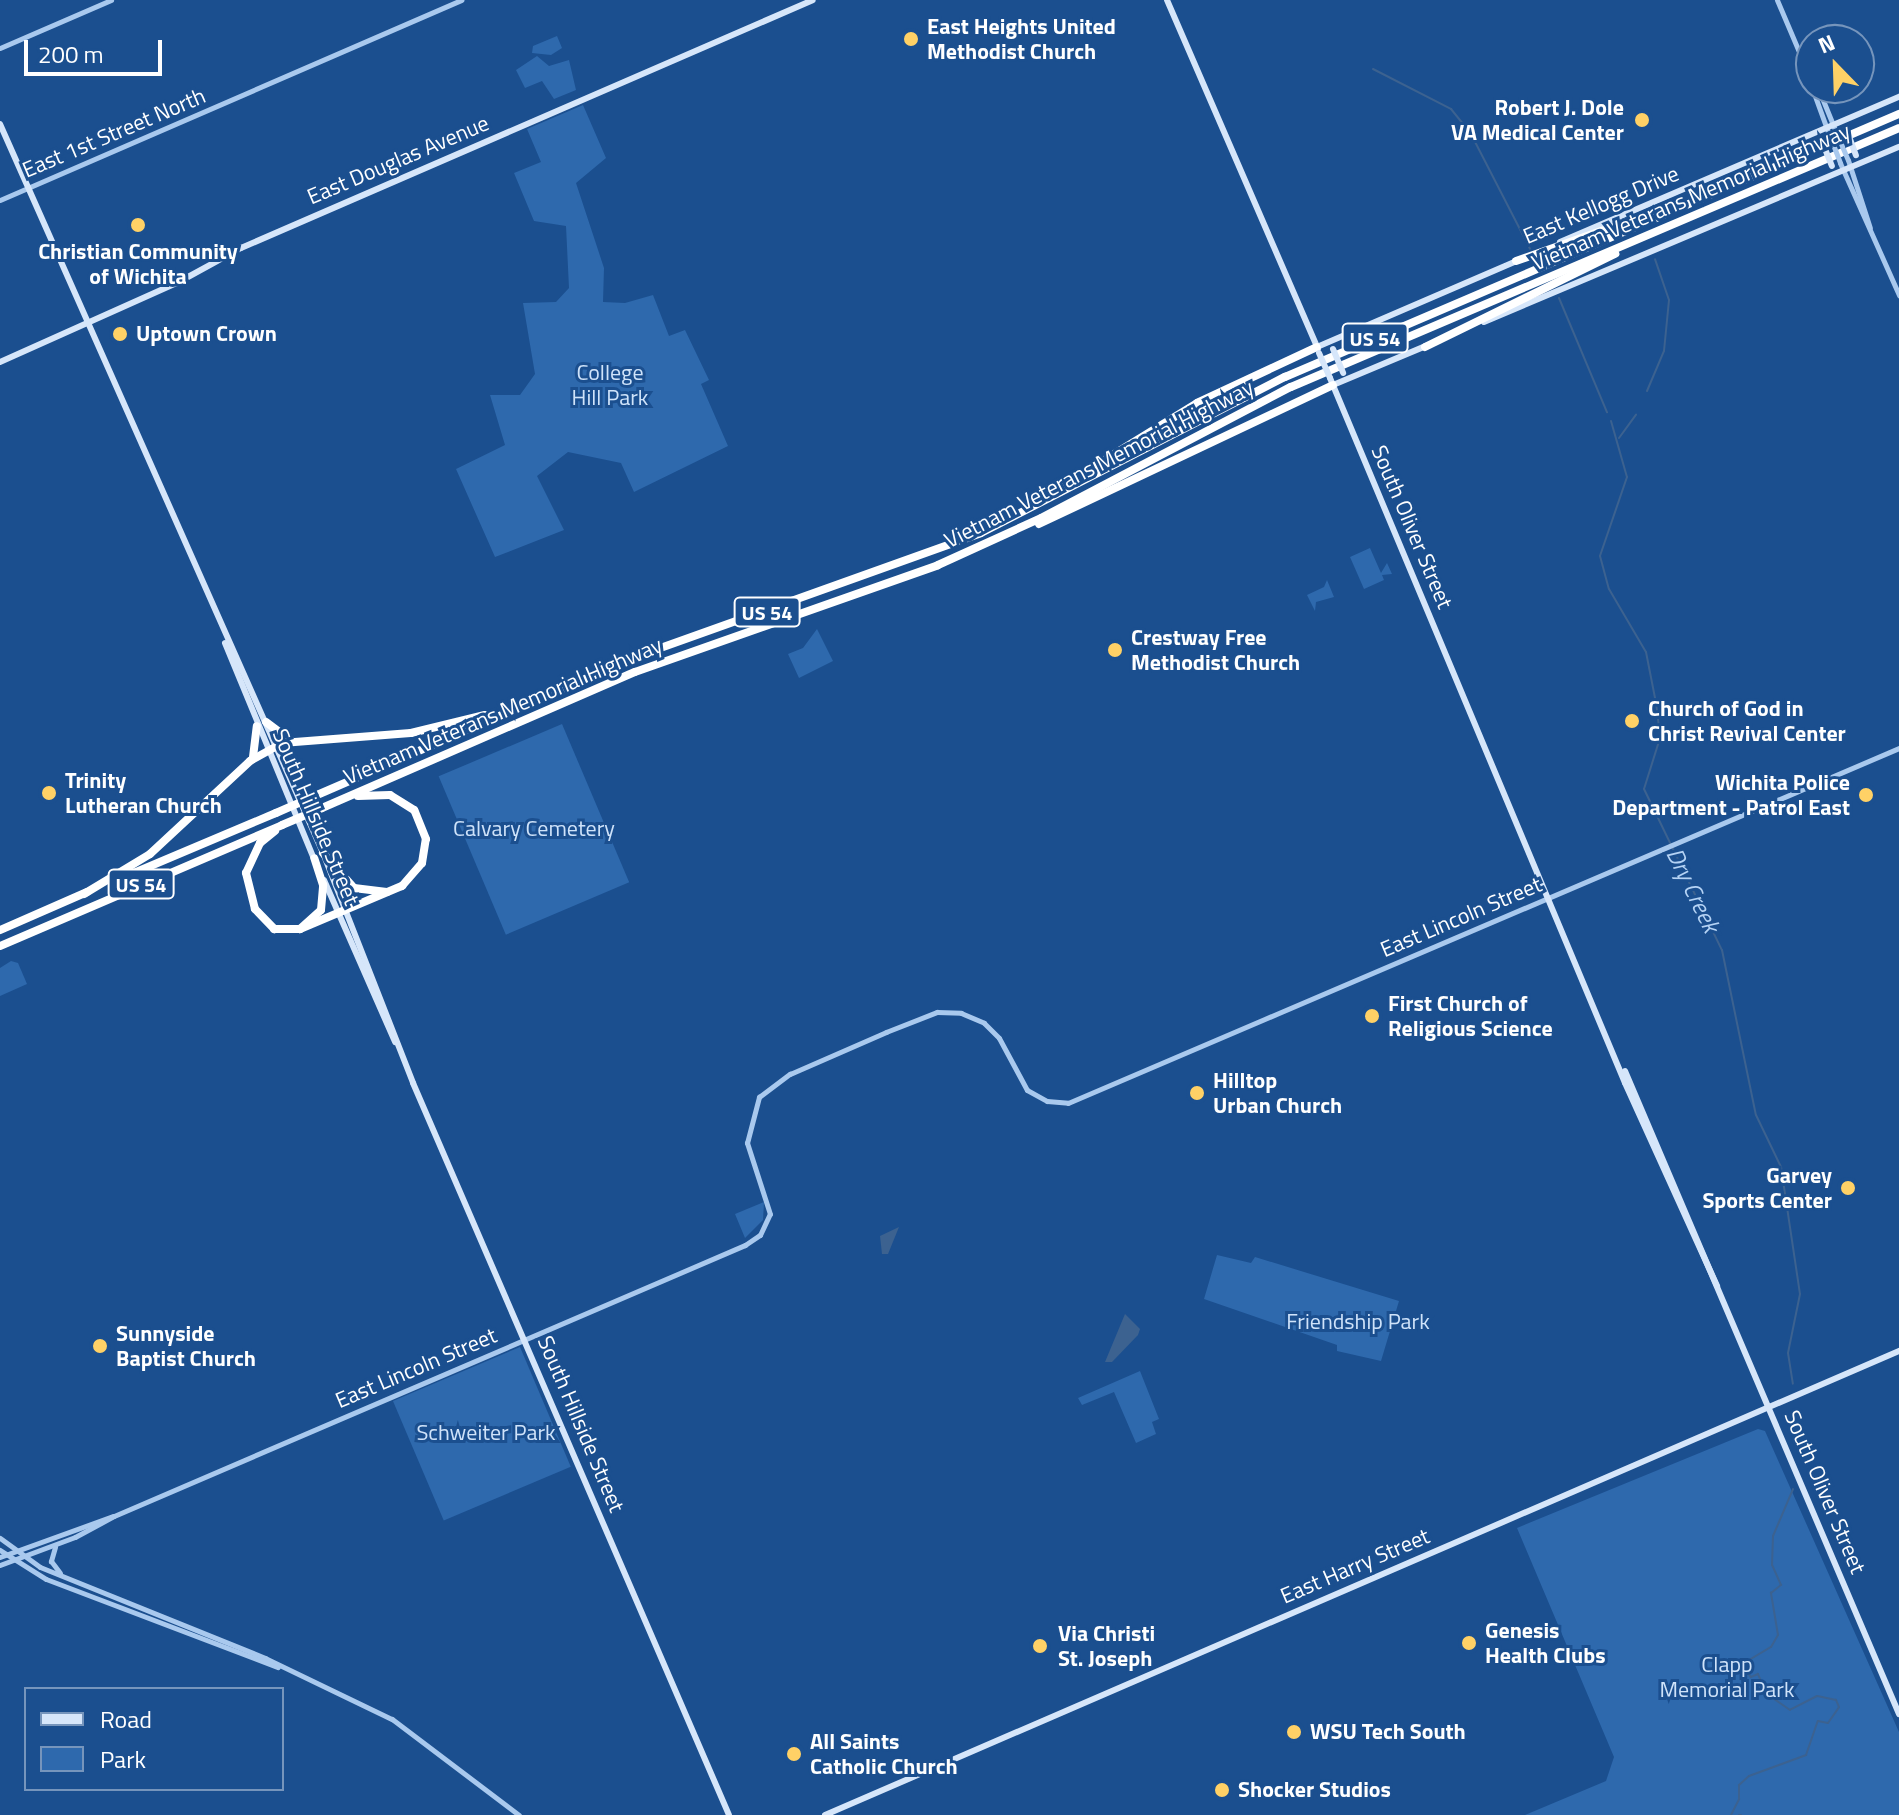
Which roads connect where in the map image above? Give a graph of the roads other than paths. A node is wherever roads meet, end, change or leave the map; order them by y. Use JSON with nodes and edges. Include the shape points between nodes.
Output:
{"nodes":[{"id":1,"x":111,"y":0,"type":"edge"},
{"id":2,"x":461,"y":0,"type":"edge"},
{"id":3,"x":813,"y":0,"type":"edge"},
{"id":4,"x":1167,"y":0,"type":"edge"},
{"id":5,"x":1777,"y":0,"type":"edge"},
{"id":6,"x":1795,"y":42,"type":"edge"},
{"id":7,"x":0,"y":48,"type":"edge"},
{"id":8,"x":1899,"y":97,"type":"edge"},
{"id":9,"x":1819,"y":104,"type":"edge"},
{"id":10,"x":1823,"y":104,"type":"edge"},
{"id":11,"x":1899,"y":113,"type":"edge"},
{"id":12,"x":1858,"y":114,"type":"junction"},
{"id":13,"x":0,"y":124,"type":"edge"},
{"id":14,"x":1899,"y":128,"type":"edge"},
{"id":15,"x":1831,"y":130,"type":"junction"},
{"id":16,"x":1806,"y":137,"type":"junction"},
{"id":17,"x":1899,"y":147,"type":"edge"},
{"id":18,"x":1869,"y":159,"type":"junction"},
{"id":19,"x":1849,"y":164,"type":"junction"},
{"id":20,"x":1838,"y":166,"type":"junction"},
{"id":21,"x":1748,"y":179,"type":"junction"},
{"id":22,"x":27,"y":188,"type":"junction"},
{"id":23,"x":0,"y":200,"type":"edge"},
{"id":24,"x":1713,"y":207,"type":"junction"},
{"id":25,"x":1870,"y":229,"type":"junction"},
{"id":26,"x":1516,"y":261,"type":"junction"},
{"id":27,"x":1899,"y":295,"type":"edge"},
{"id":28,"x":86,"y":324,"type":"junction"},
{"id":29,"x":1340,"y":337,"type":"junction"},
{"id":30,"x":1425,"y":347,"type":"junction"},
{"id":31,"x":1318,"y":350,"type":"junction"},
{"id":32,"x":0,"y":362,"type":"edge"},
{"id":33,"x":1356,"y":375,"type":"junction"},
{"id":34,"x":1332,"y":381,"type":"junction"},
{"id":35,"x":1013,"y":518,"type":"junction"},
{"id":36,"x":1012,"y":533,"type":"junction"},
{"id":37,"x":225,"y":643,"type":"junction"},
{"id":38,"x":520,"y":705,"type":"junction"},
{"id":39,"x":266,"y":722,"type":"junction"},
{"id":40,"x":257,"y":726,"type":"junction"},
{"id":41,"x":295,"y":741,"type":"junction"},
{"id":42,"x":1899,"y":748,"type":"edge"},
{"id":43,"x":272,"y":749,"type":"junction"},
{"id":44,"x":250,"y":761,"type":"junction"},
{"id":45,"x":345,"y":798,"type":"junction"},
{"id":46,"x":282,"y":825,"type":"junction"},
{"id":47,"x":318,"y":856,"type":"junction"},
{"id":48,"x":395,"y":890,"type":"junction"},
{"id":49,"x":84,"y":894,"type":"junction"},
{"id":50,"x":1551,"y":897,"type":"junction"},
{"id":51,"x":344,"y":914,"type":"junction"},
{"id":52,"x":300,"y":929,"type":"junction"},
{"id":53,"x":0,"y":930,"type":"edge"},
{"id":54,"x":0,"y":948,"type":"edge"},
{"id":55,"x":525,"y":1339,"type":"junction"},
{"id":56,"x":1899,"y":1351,"type":"edge"},
{"id":57,"x":1770,"y":1407,"type":"junction"},
{"id":58,"x":114,"y":1516,"type":"junction"},
{"id":59,"x":0,"y":1538,"type":"edge"},
{"id":60,"x":58,"y":1544,"type":"junction"},
{"id":61,"x":15,"y":1551,"type":"junction"},
{"id":62,"x":2,"y":1554,"type":"edge"},
{"id":63,"x":22,"y":1557,"type":"junction"},
{"id":64,"x":12,"y":1560,"type":"junction"},
{"id":65,"x":0,"y":1565,"type":"edge"},
{"id":66,"x":64,"y":1576,"type":"junction"},
{"id":67,"x":290,"y":1671,"type":"junction"},
{"id":68,"x":1899,"y":1714,"type":"edge"},
{"id":69,"x":519,"y":1815,"type":"edge"},
{"id":70,"x":729,"y":1815,"type":"edge"},
{"id":71,"x":825,"y":1815,"type":"edge"}],
"edges":[{"from":1,"to":7,"type":"street"},
{"from":2,"to":22,"type":"street","name":"East 1st Street North"},
{"from":3,"to":28,"type":"main road","name":"East Douglas Avenue","via":[[241,248]]},
{"from":4,"to":31,"type":"main road","name":"South Oliver Street"},
{"from":5,"to":6,"type":"street"},
{"from":8,"to":12,"type":"main road","name":"East Kellogg Drive"},
{"from":9,"to":15,"type":"street"},
{"from":10,"to":15,"type":"street"},
{"from":11,"to":21,"type":"highway","name":"Vietnam Veterans Memorial Highway","number":"US 54"},
{"from":12,"to":15,"type":"main road","name":"East Kellogg Drive"},
{"from":12,"to":18,"type":"main road","bridge":true,"via":[[1846,128],[1856,155]]},
{"from":13,"to":22,"type":"main road","name":"South Hillside Street"},
{"from":14,"to":24,"type":"highway","name":"Vietnam Veterans Memorial Highway","number":"US 54"},
{"from":15,"to":16,"type":"main road","name":"East Kellogg Drive"},
{"from":15,"to":19,"type":"street","bridge":true},
{"from":15,"to":20,"type":"street","bridge":true},
{"from":16,"to":20,"type":"main road","bridge":true,"via":[[1821,139]]},
{"from":16,"to":26,"type":"main road","name":"East Kellogg Drive"},
{"from":17,"to":18,"type":"main road"},
{"from":18,"to":19,"type":"main road"},
{"from":19,"to":20,"type":"main road"},
{"from":19,"to":25,"type":"street"},
{"from":20,"to":25,"type":"street"},
{"from":20,"to":30,"type":"main road","via":[[1825,178]]},
{"from":21,"to":26,"type":"highway"},
{"from":21,"to":35,"type":"highway","name":"Vietnam Veterans Memorial Highway","number":"US 54","via":[[1257,390]]},
{"from":22,"to":23,"type":"street","name":"East 1st Street North"},
{"from":22,"to":28,"type":"main road","name":"South Hillside Street"},
{"from":24,"to":30,"type":"highway"},
{"from":24,"to":36,"type":"highway","name":"Vietnam Veterans Memorial Highway","number":"US 54","via":[[1291,387]]},
{"from":25,"to":27,"type":"street"},
{"from":26,"to":29,"type":"main road","name":"East Kellogg Drive"},
{"from":28,"to":32,"type":"main road","name":"East Douglas Avenue"},
{"from":28,"to":37,"type":"main road","name":"South Hillside Street"},
{"from":29,"to":31,"type":"main road","name":"East Kellogg Drive"},
{"from":29,"to":33,"type":"main road","bridge":true,"via":[[1333,349],[1343,373]]},
{"from":30,"to":33,"type":"main road"},
{"from":31,"to":34,"type":"main road","name":"South Oliver Street","bridge":true},
{"from":31,"to":35,"type":"highway","via":[[1197,403]]},
{"from":33,"to":34,"type":"main road"},
{"from":34,"to":36,"type":"highway","via":[[1089,503]]},
{"from":34,"to":50,"type":"main road","name":"South Oliver Street"},
{"from":35,"to":38,"type":"highway","name":"Vietnam Veterans Memorial Highway","number":"US 54","via":[[896,567],[638,656]]},
{"from":36,"to":45,"type":"highway","name":"Vietnam Veterans Memorial Highway","number":"US 54","via":[[900,580],[635,672]]},
{"from":37,"to":39,"type":"main road","name":"South Hillside Street"},
{"from":37,"to":40,"type":"main road","name":"South Hillside Street"},
{"from":38,"to":41,"type":"highway","via":[[442,728]]},
{"from":38,"to":49,"type":"highway","name":"Vietnam Veterans Memorial Highway","number":"US 54","bridge":true},
{"from":39,"to":41,"type":"highway"},
{"from":39,"to":43,"type":"main road","name":"South Hillside Street"},
{"from":40,"to":43,"type":"main road","name":"South Hillside Street"},
{"from":40,"to":44,"type":"highway"},
{"from":41,"to":43,"type":"highway"},
{"from":42,"to":50,"type":"street","name":"East Lincoln Street"},
{"from":43,"to":44,"type":"highway"},
{"from":43,"to":47,"type":"main road","name":"South Hillside Street"},
{"from":44,"to":49,"type":"highway","via":[[150,854]]},
{"from":45,"to":46,"type":"highway","name":"Vietnam Veterans Memorial Highway","number":"US 54","bridge":true},
{"from":45,"to":48,"type":"highway","via":[[390,795],[409,805],[420,820],[426,839],[422,863]]},
{"from":46,"to":52,"type":"highway","via":[[250,858],[248,890],[255,909],[274,929]]},
{"from":46,"to":54,"type":"highway","name":"Vietnam Veterans Memorial Highway","number":"US 54"},
{"from":47,"to":48,"type":"highway","via":[[354,888]]},
{"from":47,"to":51,"type":"main road","name":"South Hillside Street"},
{"from":47,"to":52,"type":"highway","via":[[324,900],[316,918]]},
{"from":48,"to":51,"type":"highway"},
{"from":49,"to":53,"type":"highway","name":"Vietnam Veterans Memorial Highway","number":"US 54"},
{"from":50,"to":55,"type":"street","name":"East Lincoln Street","via":[[1060,1103],[1035,1095],[1022,1084],[993,1032],[961,1013],[937,1012],[790,1074],[770,1085],[752,1111],[747,1143],[768,1197],[768,1223],[745,1245]]},
{"from":50,"to":57,"type":"main road","name":"South Oliver Street","via":[[1698,1253]]},
{"from":51,"to":52,"type":"highway"},
{"from":51,"to":55,"type":"main road","name":"South Hillside Street"},
{"from":55,"to":58,"type":"street","name":"East Lincoln Street"},
{"from":55,"to":70,"type":"main road","name":"South Hillside Street"},
{"from":56,"to":57,"type":"main road","name":"East Harry Street"},
{"from":57,"to":68,"type":"main road","name":"South Oliver Street"},
{"from":57,"to":71,"type":"main road","name":"East Harry Street"},
{"from":58,"to":60,"type":"street","name":"East Lincoln Street"},
{"from":58,"to":61,"type":"street","name":"East Lincoln Street"},
{"from":59,"to":61,"type":"street"},
{"from":60,"to":63,"type":"street","name":"East Lincoln Street"},
{"from":60,"to":66,"type":"street","via":[[51,1561]]},
{"from":61,"to":62,"type":"street","name":"East Lincoln Street"},
{"from":61,"to":63,"type":"street"},
{"from":62,"to":64,"type":"street"},
{"from":63,"to":64,"type":"street","name":"East Lincoln Street"},
{"from":63,"to":66,"type":"street"},
{"from":64,"to":65,"type":"street","name":"East Lincoln Street"},
{"from":64,"to":67,"type":"street","via":[[72,1589]]},
{"from":66,"to":67,"type":"street"},
{"from":67,"to":69,"type":"street","via":[[392,1719]]}]}
